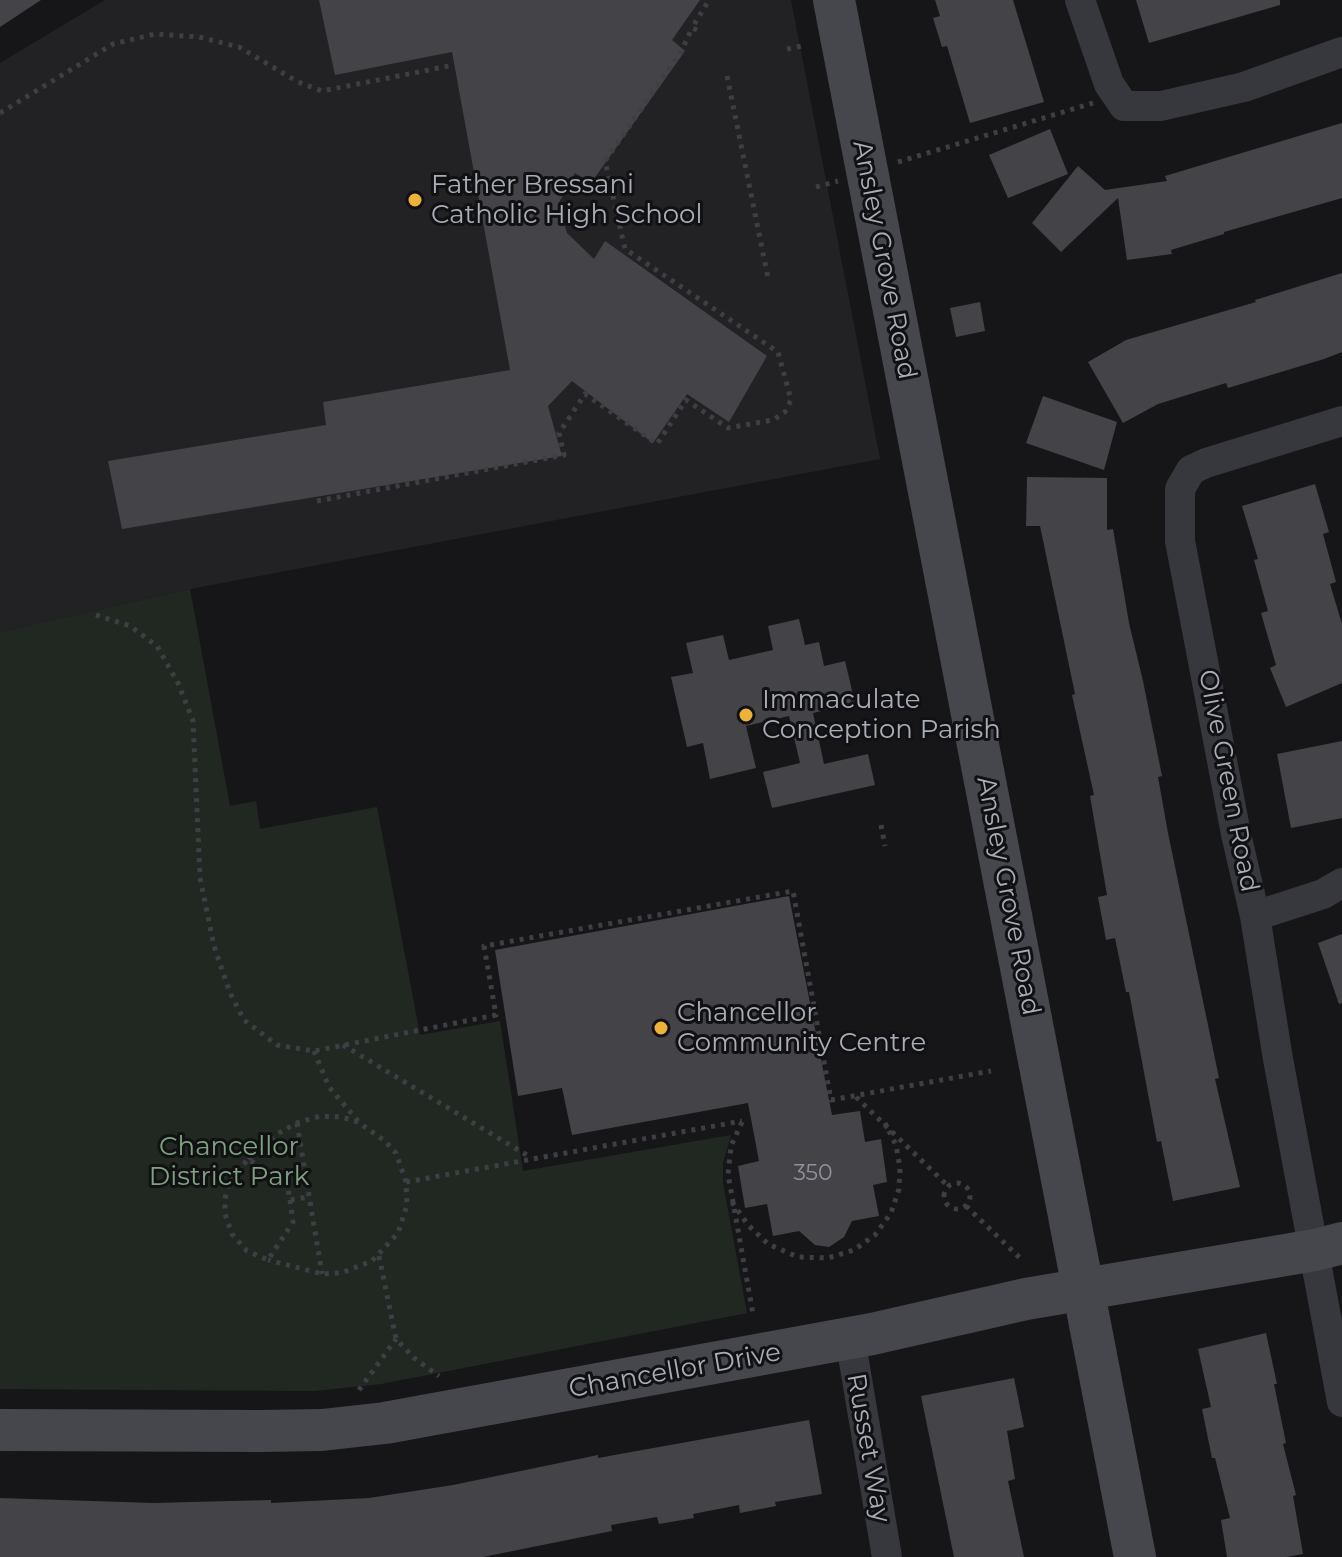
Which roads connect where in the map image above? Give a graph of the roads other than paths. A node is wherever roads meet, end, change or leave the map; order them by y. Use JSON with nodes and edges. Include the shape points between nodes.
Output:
{"nodes":[{"id":1,"x":834,"y":0,"type":"edge"},
{"id":2,"x":1080,"y":0,"type":"edge"},
{"id":3,"x":1342,"y":52,"type":"edge"},
{"id":4,"x":1342,"y":421,"type":"edge"},
{"id":5,"x":1342,"y":883,"type":"edge"},
{"id":6,"x":1255,"y":916,"type":"junction"},
{"id":7,"x":1329,"y":1246,"type":"edge"},
{"id":8,"x":1084,"y":1290,"type":"junction"},
{"id":9,"x":850,"y":1338,"type":"junction"},
{"id":10,"x":1342,"y":1402,"type":"edge"},
{"id":11,"x":0,"y":1430,"type":"edge"},
{"id":12,"x":887,"y":1557,"type":"edge"},
{"id":13,"x":1135,"y":1557,"type":"edge"}],
"edges":[{"from":1,"to":8,"type":"street","name":"Ansley Grove Road"},
{"from":2,"to":3,"type":"street","via":[[1109,84],[1124,106],[1161,106],[1244,87]]},
{"from":4,"to":6,"type":"street","name":"Olive Green Road","via":[[1206,463],[1191,470],[1180,489],[1180,541]]},
{"from":5,"to":6,"type":"street"},
{"from":6,"to":7,"type":"street","name":"Olive Green Road","via":[[1278,1059]]},
{"from":7,"to":8,"type":"street","name":"Chancellor Drive"},
{"from":7,"to":10,"type":"street","name":"Olive Green Road"},
{"from":8,"to":9,"type":"street","name":"Chancellor Drive"},
{"from":8,"to":13,"type":"street","name":"Ansley Grove Road"},
{"from":9,"to":11,"type":"street","name":"Chancellor Drive","via":[[353,1426]]},
{"from":9,"to":12,"type":"street","name":"Russet Way"}]}
